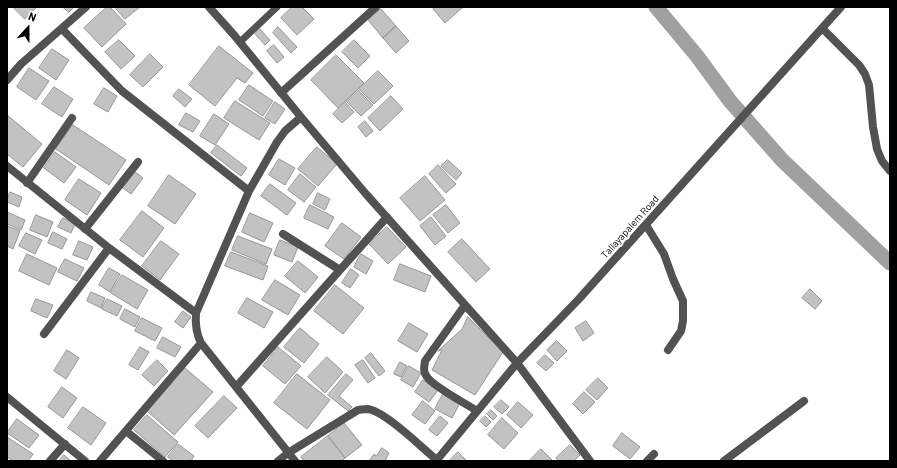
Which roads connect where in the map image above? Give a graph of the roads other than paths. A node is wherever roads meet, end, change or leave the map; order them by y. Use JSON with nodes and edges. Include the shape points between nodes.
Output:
{"nodes":[{"id":1,"x":86,"y":7,"type":"edge"},
{"id":2,"x":208,"y":7,"type":"edge"},
{"id":3,"x":277,"y":7,"type":"edge"},
{"id":4,"x":376,"y":7,"type":"edge"},
{"id":5,"x":841,"y":7,"type":"edge"},
{"id":6,"x":822,"y":28,"type":"junction"},
{"id":7,"x":62,"y":29,"type":"junction"},
{"id":8,"x":240,"y":42,"type":"junction"},
{"id":9,"x":7,"y":80,"type":"edge"},
{"id":10,"x":282,"y":93,"type":"junction"},
{"id":11,"x":301,"y":117,"type":"junction"},
{"id":12,"x":72,"y":118,"type":"dead end"},
{"id":13,"x":138,"y":162,"type":"dead end"},
{"id":14,"x":7,"y":166,"type":"edge"},
{"id":15,"x":890,"y":171,"type":"edge"},
{"id":16,"x":27,"y":183,"type":"junction"},
{"id":17,"x":249,"y":191,"type":"junction"},
{"id":18,"x":387,"y":217,"type":"junction"},
{"id":19,"x":646,"y":225,"type":"junction"},
{"id":20,"x":85,"y":229,"type":"junction"},
{"id":21,"x":283,"y":234,"type":"dead end"},
{"id":22,"x":109,"y":248,"type":"junction"},
{"id":23,"x":340,"y":270,"type":"junction"},
{"id":24,"x":465,"y":305,"type":"junction"},
{"id":25,"x":196,"y":313,"type":"junction"},
{"id":26,"x":44,"y":334,"type":"dead end"},
{"id":27,"x":201,"y":343,"type":"junction"},
{"id":28,"x":668,"y":350,"type":"dead end"},
{"id":29,"x":517,"y":362,"type":"junction"},
{"id":30,"x":236,"y":387,"type":"junction"},
{"id":31,"x":7,"y":397,"type":"edge"},
{"id":32,"x":804,"y":401,"type":"dead end"},
{"id":33,"x":477,"y":411,"type":"junction"},
{"id":34,"x":126,"y":431,"type":"junction"},
{"id":35,"x":65,"y":444,"type":"junction"},
{"id":36,"x":288,"y":453,"type":"junction"},
{"id":37,"x":654,"y":454,"type":"dead end"},
{"id":38,"x":436,"y":460,"type":"edge"},
{"id":39,"x":50,"y":461,"type":"edge"},
{"id":40,"x":85,"y":461,"type":"edge"},
{"id":41,"x":100,"y":461,"type":"edge"},
{"id":42,"x":163,"y":461,"type":"edge"},
{"id":43,"x":278,"y":461,"type":"edge"},
{"id":44,"x":295,"y":461,"type":"edge"},
{"id":45,"x":590,"y":461,"type":"edge"},
{"id":46,"x":647,"y":461,"type":"edge"},
{"id":47,"x":724,"y":461,"type":"edge"}],
"edges":[{"from":1,"to":7,"type":"street"},
{"from":2,"to":8,"type":"street"},
{"from":3,"to":8,"type":"lane"},
{"from":4,"to":10,"type":"street"},
{"from":5,"to":6,"type":"street","name":"Tallayapalem Road"},
{"from":6,"to":15,"type":"street","via":[[865,74],[869,85],[877,149]]},
{"from":6,"to":19,"type":"street","name":"Tallayapalem Road"},
{"from":7,"to":9,"type":"street","via":[[21,64]]},
{"from":7,"to":17,"type":"street","via":[[122,91]]},
{"from":8,"to":10,"type":"street"},
{"from":10,"to":11,"type":"street"},
{"from":11,"to":17,"type":"street","via":[[277,142]]},
{"from":11,"to":18,"type":"street"},
{"from":12,"to":16,"type":"street"},
{"from":13,"to":20,"type":"street"},
{"from":14,"to":16,"type":"street"},
{"from":16,"to":20,"type":"street"},
{"from":17,"to":25,"type":"street"},
{"from":18,"to":23,"type":"street"},
{"from":18,"to":24,"type":"street"},
{"from":19,"to":28,"type":"street","via":[[660,245],[683,301],[681,331]]},
{"from":19,"to":29,"type":"street","name":"Tallayapalem Road"},
{"from":20,"to":22,"type":"street"},
{"from":21,"to":23,"type":"street"},
{"from":22,"to":25,"type":"street"},
{"from":22,"to":26,"type":"street"},
{"from":23,"to":30,"type":"street"},
{"from":24,"to":29,"type":"street"},
{"from":24,"to":33,"type":"street","via":[[425,361],[424,369],[432,383]]},
{"from":25,"to":27,"type":"street","via":[[196,333]]},
{"from":27,"to":30,"type":"street"},
{"from":27,"to":34,"type":"street"},
{"from":29,"to":33,"type":"street","name":"Tallayapalem Road"},
{"from":29,"to":45,"type":"street"},
{"from":30,"to":36,"type":"street"},
{"from":31,"to":35,"type":"street"},
{"from":32,"to":47,"type":"street"},
{"from":33,"to":38,"type":"street","name":"Tallayapalem Road"},
{"from":34,"to":41,"type":"street"},
{"from":34,"to":42,"type":"street"},
{"from":35,"to":39,"type":"street"},
{"from":35,"to":40,"type":"street"},
{"from":36,"to":38,"type":"street","via":[[358,410],[367,409],[378,412],[390,420]]},
{"from":36,"to":43,"type":"street"},
{"from":36,"to":44,"type":"street"},
{"from":37,"to":46,"type":"street"}]}
